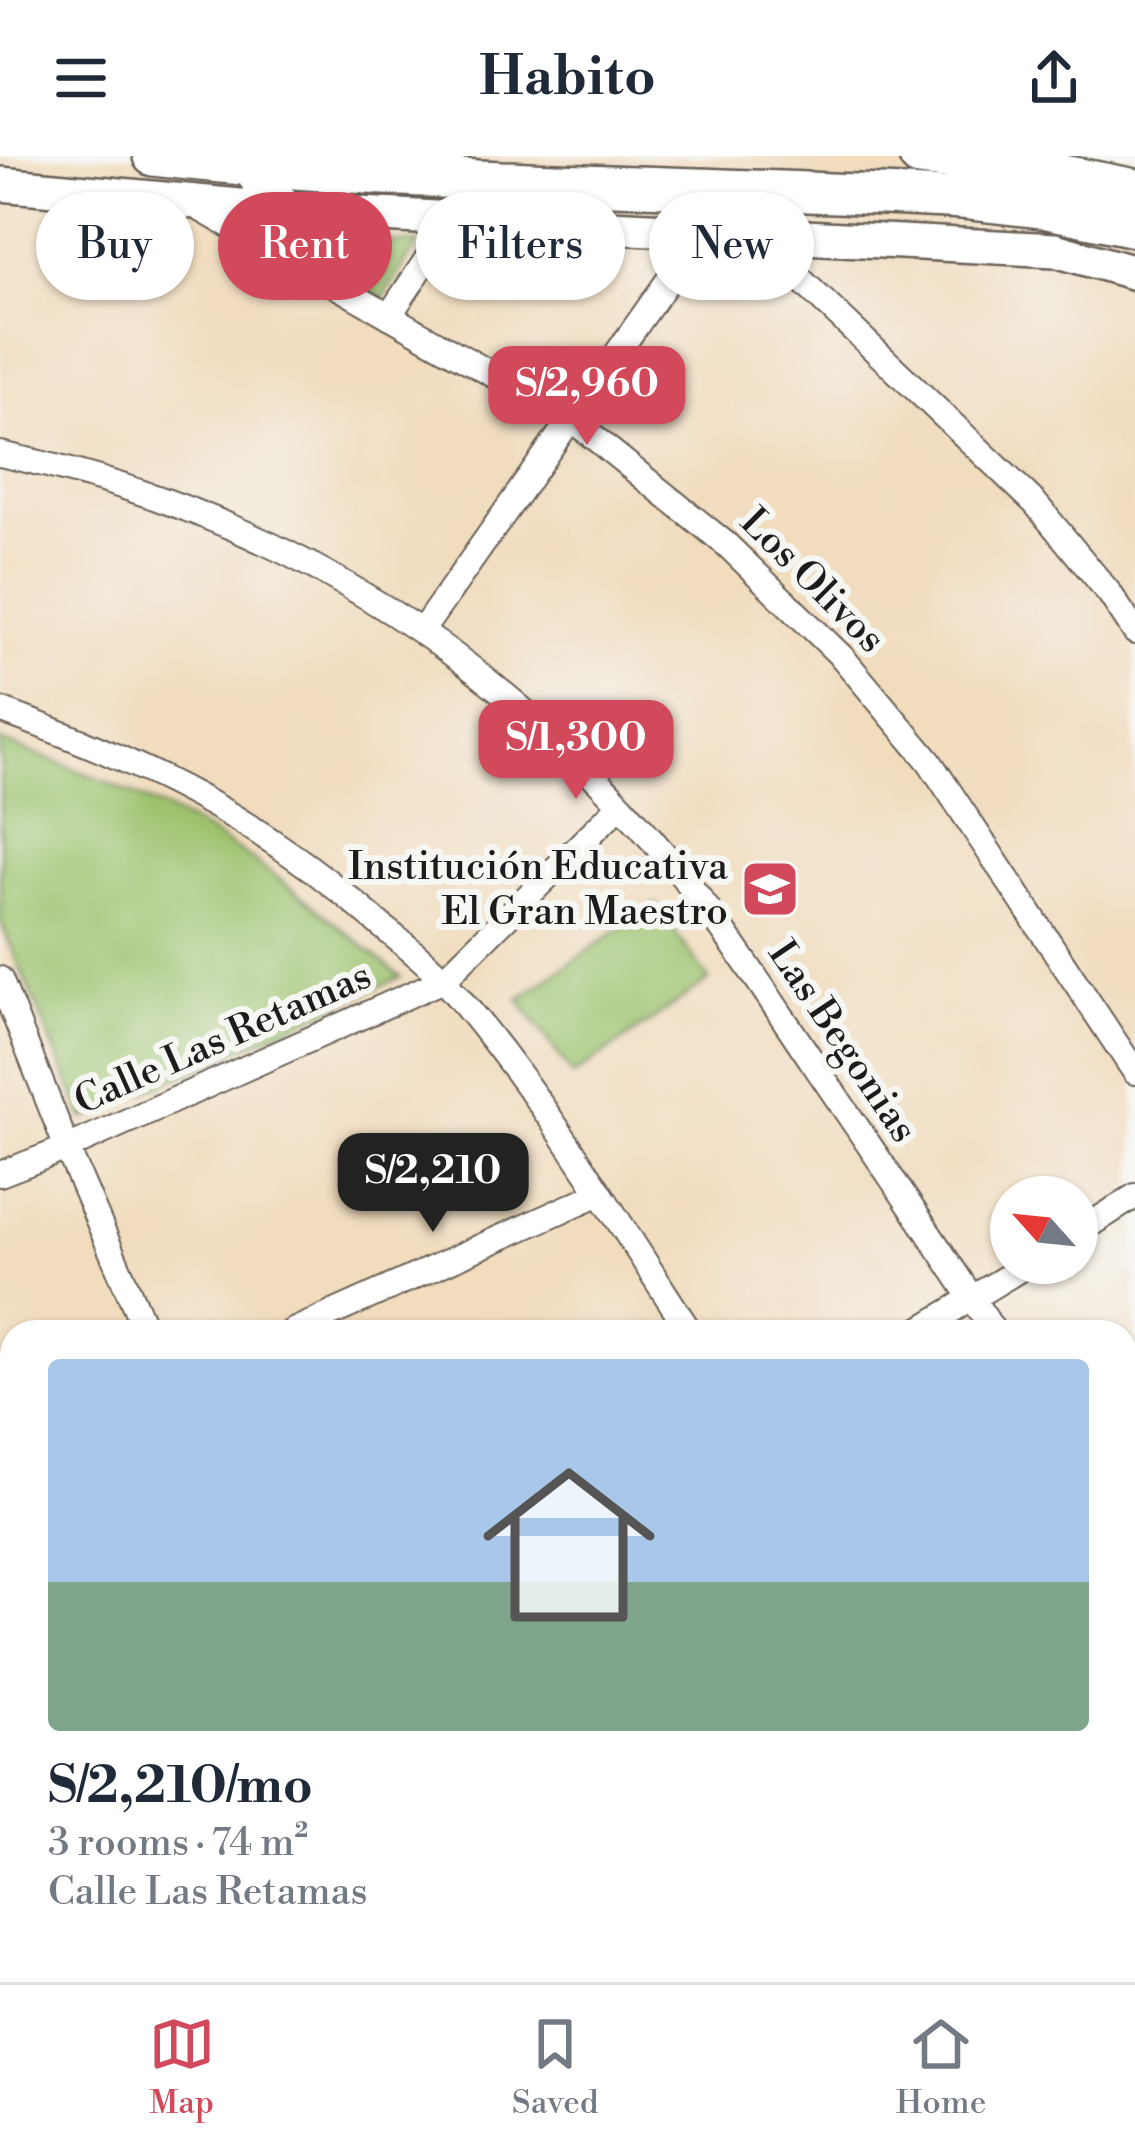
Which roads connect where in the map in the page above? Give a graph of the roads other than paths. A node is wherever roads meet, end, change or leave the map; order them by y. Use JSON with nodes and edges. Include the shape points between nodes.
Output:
{"nodes":[{"id":1,"x":153,"y":156,"type":"edge"},
{"id":2,"x":919,"y":156,"type":"edge"},
{"id":3,"x":251,"y":167,"type":"junction"},
{"id":4,"x":0,"y":184,"type":"edge"},
{"id":5,"x":1135,"y":188,"type":"edge"},
{"id":6,"x":84,"y":192,"type":"edge"},
{"id":7,"x":270,"y":192,"type":"edge"},
{"id":8,"x":194,"y":205,"type":"edge"},
{"id":9,"x":1135,"y":227,"type":"edge"},
{"id":10,"x":814,"y":238,"type":"edge"},
{"id":11,"x":1135,"y":273,"type":"edge"},
{"id":12,"x":416,"y":276,"type":"edge"},
{"id":13,"x":814,"y":292,"type":"edge"},
{"id":14,"x":655,"y":300,"type":"edge"},
{"id":15,"x":389,"y":316,"type":"junction"},
{"id":16,"x":571,"y":419,"type":"junction"},
{"id":17,"x":0,"y":454,"type":"edge"},
{"id":18,"x":423,"y":629,"type":"junction"},
{"id":19,"x":1135,"y":632,"type":"edge"},
{"id":20,"x":0,"y":710,"type":"edge"},
{"id":21,"x":620,"y":805,"type":"junction"},
{"id":22,"x":0,"y":979,"type":"edge"},
{"id":23,"x":443,"y":980,"type":"junction"},
{"id":24,"x":1135,"y":1072,"type":"edge"},
{"id":25,"x":67,"y":1148,"type":"junction"},
{"id":26,"x":0,"y":1174,"type":"edge"},
{"id":27,"x":600,"y":1193,"type":"junction"},
{"id":28,"x":1135,"y":1196,"type":"edge"},
{"id":29,"x":1098,"y":1220,"type":"edge"},
{"id":30,"x":997,"y":1284,"type":"edge"},
{"id":31,"x":973,"y":1299,"type":"junction"},
{"id":32,"x":141,"y":1320,"type":"edge"},
{"id":33,"x":318,"y":1320,"type":"edge"},
{"id":34,"x":682,"y":1320,"type":"edge"},
{"id":35,"x":937,"y":1320,"type":"edge"},
{"id":36,"x":986,"y":1320,"type":"edge"}],
"edges":[{"from":1,"to":3,"type":"main road"},
{"from":2,"to":5,"type":"main road"},
{"from":3,"to":7,"type":"main road"},
{"from":3,"to":9,"type":"main road","via":[[962,199]]},
{"from":4,"to":6,"type":"street"},
{"from":8,"to":15,"type":"street","name":"Los Olivos"},
{"from":10,"to":11,"type":"street","via":[[1055,250]]},
{"from":12,"to":15,"type":"street"},
{"from":13,"to":19,"type":"street","via":[[1035,503]]},
{"from":14,"to":16,"type":"street"},
{"from":15,"to":16,"type":"street","name":"Los Olivos"},
{"from":16,"to":18,"type":"street"},
{"from":16,"to":24,"type":"street","name":"Los Olivos","via":[[727,544],[874,693],[967,814]]},
{"from":17,"to":18,"type":"street","name":"Las Begonias","via":[[230,527]]},
{"from":18,"to":21,"type":"street","name":"Las Begonias","via":[[525,712]]},
{"from":20,"to":23,"type":"street","via":[[159,773],[244,820],[325,876]]},
{"from":21,"to":23,"type":"street","name":"Calle Las Retamas"},
{"from":21,"to":31,"type":"street","name":"Las Begonias","via":[[715,917]]},
{"from":22,"to":25,"type":"street"},
{"from":23,"to":25,"type":"street","name":"Calle Las Retamas"},
{"from":23,"to":27,"type":"street"},
{"from":25,"to":26,"type":"street","name":"Calle Las Retamas"},
{"from":25,"to":32,"type":"street"},
{"from":27,"to":33,"type":"street"},
{"from":27,"to":34,"type":"street"},
{"from":28,"to":29,"type":"street"},
{"from":30,"to":31,"type":"street"},
{"from":31,"to":35,"type":"street"},
{"from":31,"to":36,"type":"street","name":"Las Begonias"}]}
